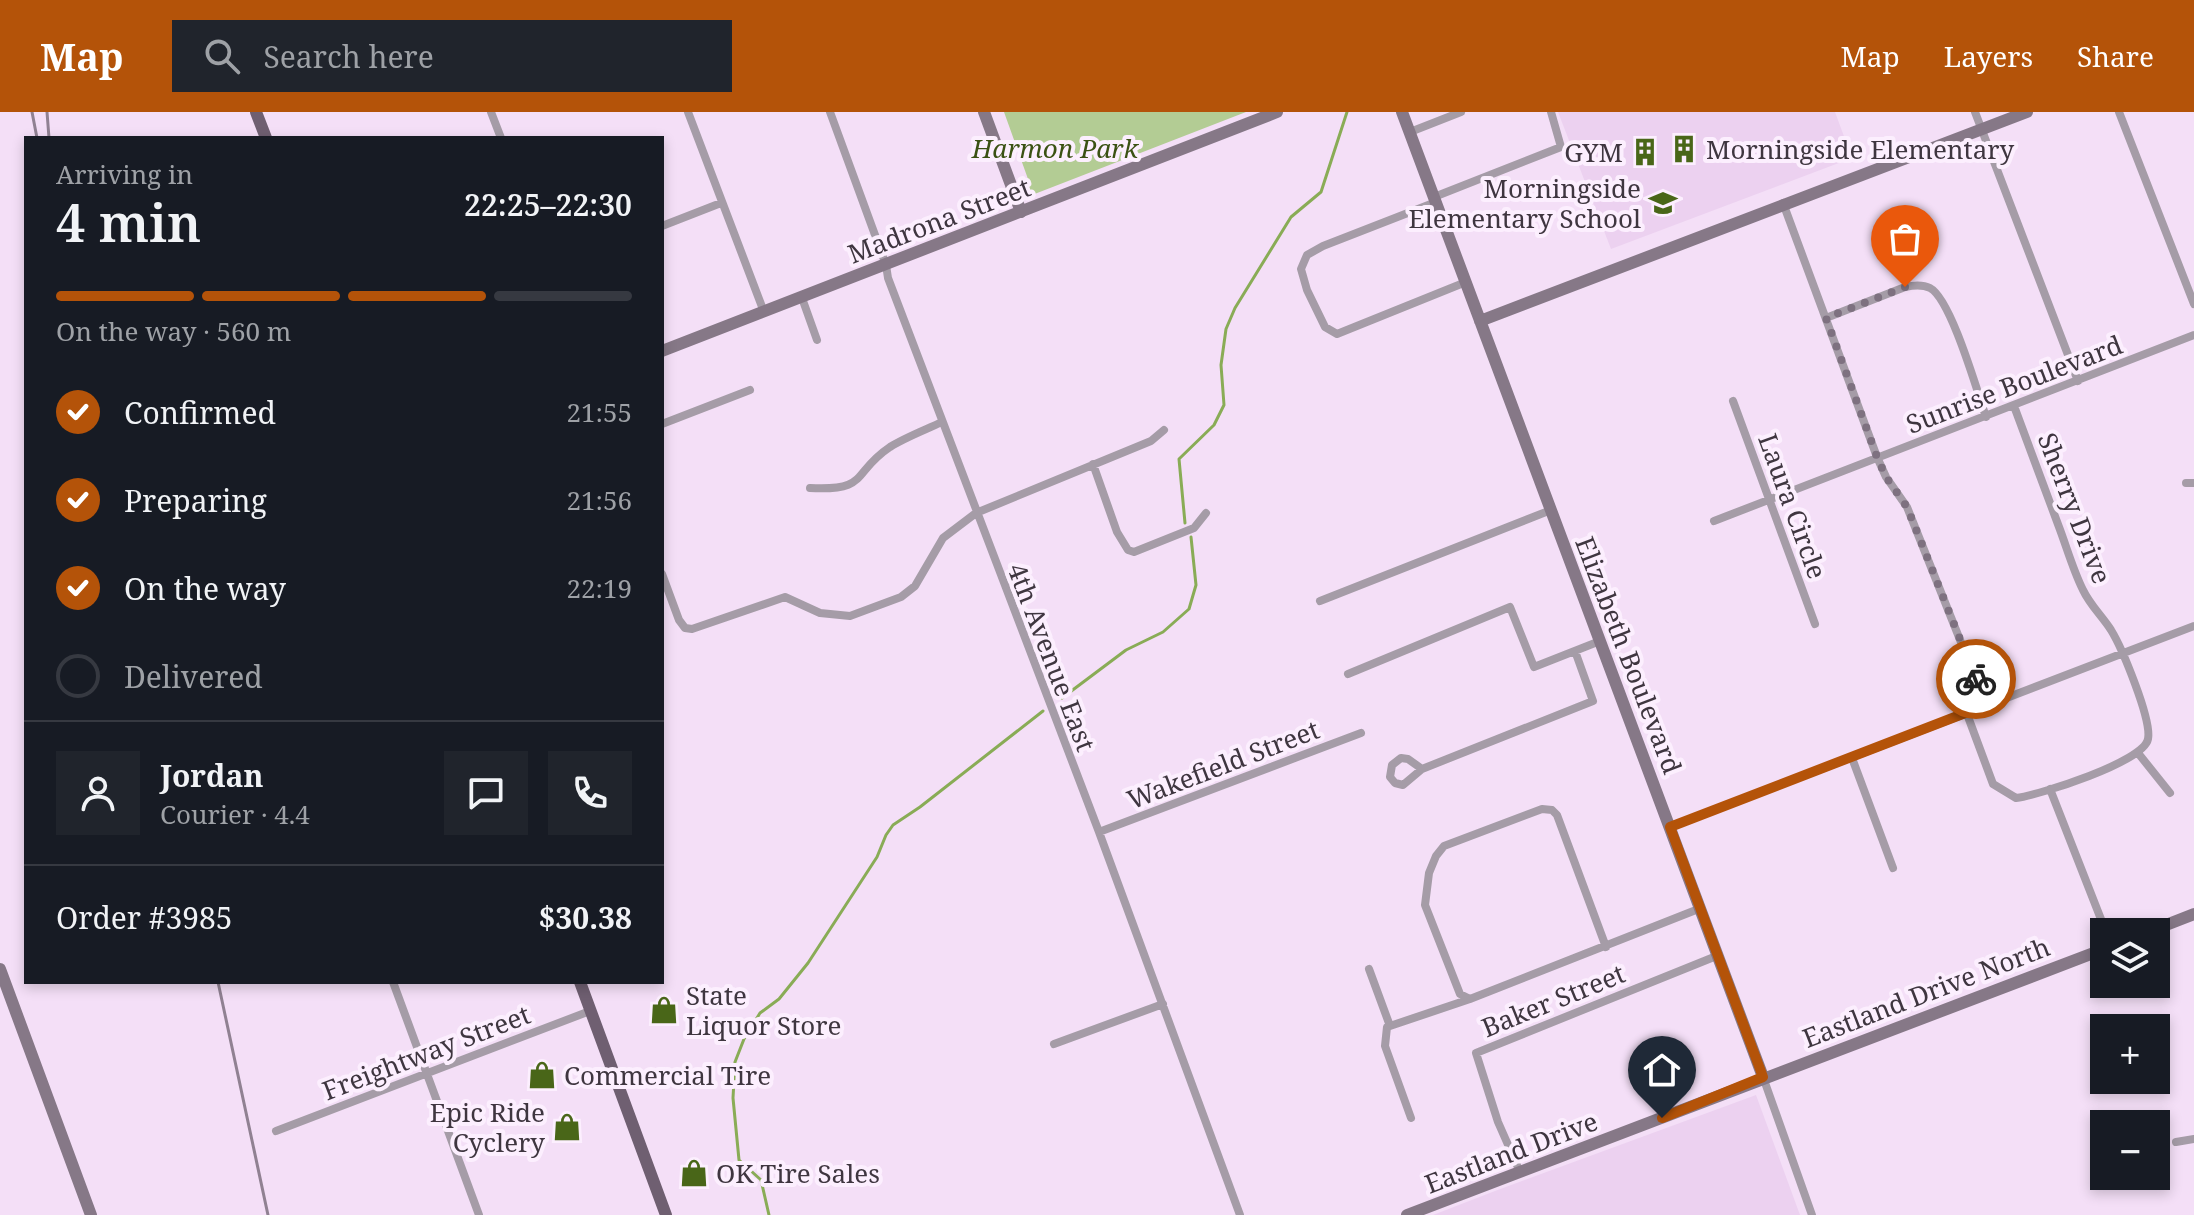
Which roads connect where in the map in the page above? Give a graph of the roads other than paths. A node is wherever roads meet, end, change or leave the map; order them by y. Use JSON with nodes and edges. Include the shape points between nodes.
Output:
{"nodes":[{"id":1,"x":256,"y":112,"type":"edge"},
{"id":2,"x":491,"y":112,"type":"edge"},
{"id":3,"x":688,"y":112,"type":"edge"},
{"id":4,"x":830,"y":112,"type":"edge"},
{"id":5,"x":984,"y":112,"type":"edge"},
{"id":6,"x":1277,"y":112,"type":"edge"},
{"id":7,"x":1402,"y":112,"type":"edge"},
{"id":8,"x":1461,"y":112,"type":"edge"},
{"id":9,"x":1975,"y":112,"type":"edge"},
{"id":10,"x":2027,"y":112,"type":"edge"},
{"id":11,"x":2119,"y":112,"type":"edge"},
{"id":12,"x":1551,"y":113,"type":"edge"},
{"id":13,"x":1981,"y":129,"type":"junction"},
{"id":14,"x":1410,"y":132,"type":"junction"},
{"id":15,"x":265,"y":136,"type":"edge"},
{"id":16,"x":500,"y":136,"type":"edge"},
{"id":17,"x":1435,"y":199,"type":"junction"},
{"id":18,"x":721,"y":203,"type":"junction"},
{"id":19,"x":1783,"y":203,"type":"junction"},
{"id":20,"x":1021,"y":212,"type":"junction"},
{"id":21,"x":664,"y":225,"type":"edge"},
{"id":22,"x":886,"y":265,"type":"junction"},
{"id":23,"x":1466,"y":282,"type":"junction"},
{"id":24,"x":802,"y":298,"type":"junction"},
{"id":25,"x":2194,"y":304,"type":"edge"},
{"id":26,"x":764,"y":312,"type":"junction"},
{"id":27,"x":1826,"y":318,"type":"junction"},
{"id":28,"x":1480,"y":321,"type":"junction"},
{"id":29,"x":2194,"y":335,"type":"edge"},
{"id":30,"x":817,"y":340,"type":"dead end"},
{"id":31,"x":664,"y":350,"type":"edge"},
{"id":32,"x":2078,"y":381,"type":"junction"},
{"id":33,"x":750,"y":390,"type":"dead end"},
{"id":34,"x":1733,"y":401,"type":"dead end"},
{"id":35,"x":2014,"y":406,"type":"junction"},
{"id":36,"x":1986,"y":417,"type":"junction"},
{"id":37,"x":942,"y":422,"type":"junction"},
{"id":38,"x":664,"y":423,"type":"edge"},
{"id":39,"x":1164,"y":430,"type":"dead end"},
{"id":40,"x":1877,"y":457,"type":"junction"},
{"id":41,"x":1093,"y":464,"type":"junction"},
{"id":42,"x":810,"y":488,"type":"dead end"},
{"id":43,"x":1770,"y":500,"type":"junction"},
{"id":44,"x":1551,"y":510,"type":"junction"},
{"id":45,"x":976,"y":513,"type":"junction"},
{"id":46,"x":1206,"y":513,"type":"dead end"},
{"id":47,"x":1714,"y":521,"type":"dead end"},
{"id":48,"x":664,"y":580,"type":"edge"},
{"id":49,"x":1320,"y":601,"type":"dead end"},
{"id":50,"x":1815,"y":624,"type":"dead end"},
{"id":51,"x":2194,"y":626,"type":"edge"},
{"id":52,"x":1600,"y":641,"type":"junction"},
{"id":53,"x":1575,"y":651,"type":"junction"},
{"id":54,"x":2123,"y":652,"type":"junction"},
{"id":55,"x":1348,"y":674,"type":"dead end"},
{"id":56,"x":1986,"y":705,"type":"junction"},
{"id":57,"x":1967,"y":714,"type":"junction"},
{"id":58,"x":1361,"y":733,"type":"dead end"},
{"id":59,"x":2138,"y":753,"type":"junction"},
{"id":60,"x":1852,"y":758,"type":"junction"},
{"id":61,"x":1422,"y":769,"type":"dead end"},
{"id":62,"x":2050,"y":789,"type":"junction"},
{"id":63,"x":2170,"y":793,"type":"dead end"},
{"id":64,"x":1670,"y":827,"type":"junction"},
{"id":65,"x":1099,"y":832,"type":"junction"},
{"id":66,"x":1893,"y":868,"type":"dead end"},
{"id":67,"x":1701,"y":908,"type":"junction"},
{"id":68,"x":2194,"y":914,"type":"edge"},
{"id":69,"x":2101,"y":918,"type":"edge"},
{"id":70,"x":2170,"y":923,"type":"edge"},
{"id":71,"x":1606,"y":947,"type":"junction"},
{"id":72,"x":2090,"y":954,"type":"edge"},
{"id":73,"x":1719,"y":955,"type":"junction"},
{"id":74,"x":0,"y":969,"type":"edge"},
{"id":75,"x":1369,"y":969,"type":"dead end"},
{"id":76,"x":394,"y":984,"type":"edge"},
{"id":77,"x":581,"y":984,"type":"edge"},
{"id":78,"x":1470,"y":999,"type":"junction"},
{"id":79,"x":1163,"y":1004,"type":"junction"},
{"id":80,"x":590,"y":1011,"type":"junction"},
{"id":81,"x":1390,"y":1026,"type":"junction"},
{"id":82,"x":1054,"y":1044,"type":"dead end"},
{"id":83,"x":427,"y":1073,"type":"junction"},
{"id":84,"x":1763,"y":1077,"type":"junction"},
{"id":85,"x":1411,"y":1118,"type":"dead end"},
{"id":86,"x":276,"y":1131,"type":"dead end"},
{"id":87,"x":2194,"y":1139,"type":"edge"},
{"id":88,"x":2176,"y":1142,"type":"dead end"},
{"id":89,"x":1520,"y":1172,"type":"junction"},
{"id":90,"x":91,"y":1215,"type":"edge"},
{"id":91,"x":479,"y":1215,"type":"edge"},
{"id":92,"x":666,"y":1215,"type":"edge"},
{"id":93,"x":1240,"y":1215,"type":"edge"},
{"id":94,"x":1407,"y":1215,"type":"edge"},
{"id":95,"x":1812,"y":1215,"type":"edge"}],
"edges":[{"from":1,"to":15,"type":"main road"},
{"from":2,"to":16,"type":"street"},
{"from":3,"to":18,"type":"street"},
{"from":4,"to":22,"type":"street","name":"4th Avenue East"},
{"from":5,"to":20,"type":"street"},
{"from":6,"to":20,"type":"street","name":"Madrona Street"},
{"from":7,"to":14,"type":"street","name":"Elizabeth Boulevard"},
{"from":8,"to":14,"type":"street"},
{"from":9,"to":13,"type":"street"},
{"from":10,"to":13,"type":"street"},
{"from":11,"to":25,"type":"street"},
{"from":12,"to":17,"type":"street","via":[[1561,147]]},
{"from":13,"to":19,"type":"street"},
{"from":13,"to":32,"type":"street"},
{"from":14,"to":17,"type":"street","name":"Elizabeth Boulevard"},
{"from":17,"to":23,"type":"street","name":"Elizabeth Boulevard"},
{"from":17,"to":23,"type":"street","via":[[1307,255],[1301,269],[1307,290],[1325,327],[1337,334]]},
{"from":18,"to":21,"type":"street"},
{"from":18,"to":26,"type":"street"},
{"from":19,"to":27,"type":"street"},
{"from":19,"to":28,"type":"street"},
{"from":20,"to":22,"type":"street","name":"Madrona Street"},
{"from":22,"to":24,"type":"street","name":"Madrona Street"},
{"from":22,"to":37,"type":"street","name":"4th Avenue East"},
{"from":23,"to":28,"type":"street","name":"Elizabeth Boulevard"},
{"from":24,"to":26,"type":"street","name":"Madrona Street"},
{"from":24,"to":30,"type":"street"},
{"from":26,"to":31,"type":"street","name":"Madrona Street"},
{"from":27,"to":36,"type":"street","via":[[1905,287],[1929,288],[1946,304]]},
{"from":27,"to":40,"type":"street"},
{"from":28,"to":44,"type":"street","name":"Elizabeth Boulevard"},
{"from":29,"to":32,"type":"street","name":"Sunrise Boulevard"},
{"from":32,"to":35,"type":"street","name":"Sunrise Boulevard"},
{"from":33,"to":38,"type":"street"},
{"from":34,"to":43,"type":"street","name":"Laura Circle"},
{"from":35,"to":36,"type":"street","name":"Sunrise Boulevard"},
{"from":35,"to":54,"type":"street","name":"Sherry Drive","via":[[2082,589]]},
{"from":36,"to":40,"type":"street","name":"Sunrise Boulevard"},
{"from":37,"to":42,"type":"street","via":[[889,448],[850,485],[838,490]]},
{"from":37,"to":45,"type":"street","name":"4th Avenue East"},
{"from":39,"to":41,"type":"street","via":[[1151,441]]},
{"from":40,"to":43,"type":"street","name":"Sunrise Boulevard"},
{"from":40,"to":56,"type":"street","via":[[1907,507]]},
{"from":41,"to":45,"type":"street"},
{"from":41,"to":46,"type":"street","via":[[1128,550],[1194,528]]},
{"from":43,"to":47,"type":"street","name":"Sunrise Boulevard"},
{"from":43,"to":50,"type":"street","name":"Laura Circle"},
{"from":44,"to":49,"type":"street"},
{"from":44,"to":52,"type":"street","name":"Elizabeth Boulevard"},
{"from":45,"to":48,"type":"street","via":[[943,538],[915,586],[901,597],[850,616],[820,613],[785,597],[685,628]]},
{"from":45,"to":65,"type":"street","name":"4th Avenue East"},
{"from":51,"to":54,"type":"street"},
{"from":52,"to":53,"type":"street"},
{"from":52,"to":64,"type":"street","name":"Elizabeth Boulevard"},
{"from":53,"to":55,"type":"street","via":[[1534,667],[1510,607]]},
{"from":53,"to":61,"type":"street","via":[[1593,701]]},
{"from":54,"to":56,"type":"street"},
{"from":54,"to":59,"type":"street","name":"Sherry Drive","via":[[2147,723],[2149,738]]},
{"from":56,"to":57,"type":"street"},
{"from":57,"to":60,"type":"street"},
{"from":57,"to":62,"type":"street","via":[[1993,784],[2016,798]]},
{"from":58,"to":65,"type":"street","name":"Wakefield Street"},
{"from":59,"to":62,"type":"street"},
{"from":59,"to":63,"type":"street"},
{"from":60,"to":64,"type":"street"},
{"from":60,"to":66,"type":"street"},
{"from":62,"to":69,"type":"street"},
{"from":64,"to":67,"type":"street","name":"Elizabeth Boulevard"},
{"from":65,"to":79,"type":"street","name":"4th Avenue East"},
{"from":67,"to":71,"type":"street"},
{"from":67,"to":73,"type":"street","name":"Elizabeth Boulevard"},
{"from":68,"to":70,"type":"street"},
{"from":71,"to":78,"type":"street"},
{"from":71,"to":78,"type":"street","via":[[1552,810],[1542,809],[1444,846],[1429,873],[1425,905],[1460,994]]},
{"from":72,"to":84,"type":"street","name":"Eastland Drive North"},
{"from":73,"to":84,"type":"street","name":"Elizabeth Boulevard"},
{"from":73,"to":89,"type":"street","name":"Baker Street","via":[[1476,1053]]},
{"from":74,"to":90,"type":"street"},
{"from":75,"to":81,"type":"street"},
{"from":76,"to":83,"type":"street"},
{"from":77,"to":80,"type":"main road"},
{"from":78,"to":81,"type":"street"},
{"from":79,"to":82,"type":"street"},
{"from":79,"to":93,"type":"street","name":"4th Avenue East"},
{"from":80,"to":83,"type":"street","name":"Freightway Street"},
{"from":80,"to":92,"type":"main road"},
{"from":81,"to":85,"type":"street","via":[[1385,1046]]},
{"from":83,"to":86,"type":"street","name":"Freightway Street"},
{"from":83,"to":91,"type":"street"},
{"from":84,"to":89,"type":"street","name":"Eastland Drive"},
{"from":84,"to":95,"type":"street","name":"Elizabeth Boulevard"},
{"from":87,"to":88,"type":"street"},
{"from":89,"to":94,"type":"street","name":"Eastland Drive"}]}
